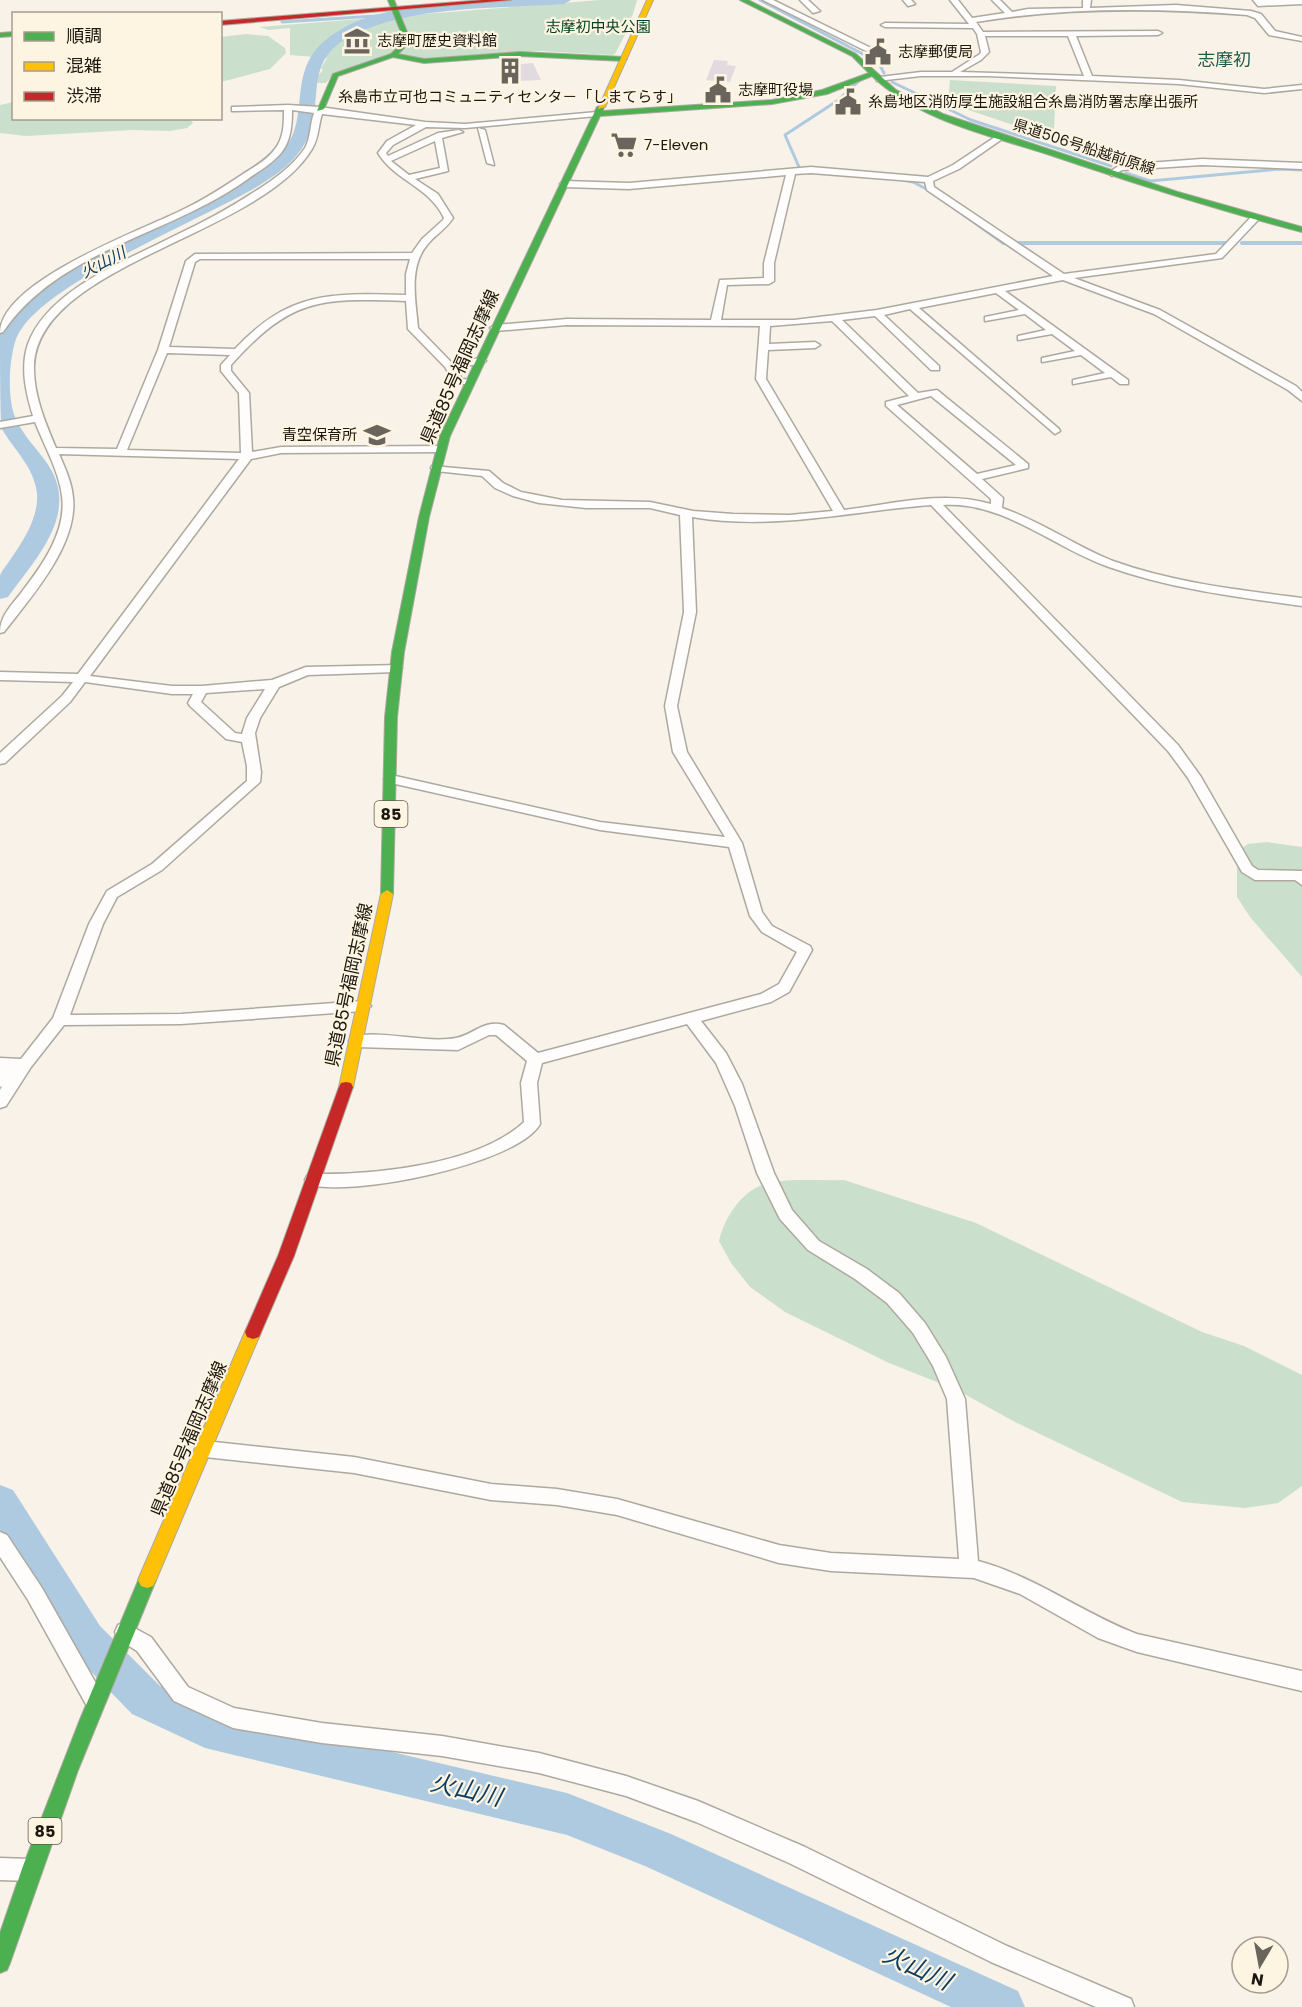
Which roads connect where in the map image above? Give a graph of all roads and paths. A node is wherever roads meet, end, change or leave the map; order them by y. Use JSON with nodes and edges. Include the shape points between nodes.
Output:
{"nodes":[{"id":1,"x":508,"y":0,"type":"edge"},
{"id":2,"x":650,"y":0,"type":"edge"},
{"id":3,"x":743,"y":0,"type":"edge"},
{"id":4,"x":768,"y":0,"type":"edge"},
{"id":5,"x":804,"y":0,"type":"edge"},
{"id":6,"x":954,"y":0,"type":"edge"},
{"id":7,"x":996,"y":0,"type":"edge"},
{"id":8,"x":1087,"y":0,"type":"edge"},
{"id":9,"x":1257,"y":2,"type":"edge"},
{"id":10,"x":1302,"y":2,"type":"edge"},
{"id":11,"x":1206,"y":4,"type":"edge"},
{"id":12,"x":394,"y":9,"type":"edge"},
{"id":13,"x":1086,"y":10,"type":"junction"},
{"id":14,"x":816,"y":11,"type":"dead end"},
{"id":15,"x":1237,"y":11,"type":"junction"},
{"id":16,"x":1010,"y":14,"type":"junction"},
{"id":17,"x":222,"y":22,"type":"edge"},
{"id":18,"x":972,"y":23,"type":"junction"},
{"id":19,"x":885,"y":25,"type":"dead end"},
{"id":20,"x":1071,"y":33,"type":"junction"},
{"id":21,"x":1158,"y":33,"type":"dead end"},
{"id":22,"x":981,"y":34,"type":"junction"},
{"id":23,"x":1302,"y":39,"type":"edge"},
{"id":24,"x":849,"y":52,"type":"junction"},
{"id":25,"x":393,"y":55,"type":"junction"},
{"id":26,"x":624,"y":59,"type":"junction"},
{"id":27,"x":954,"y":74,"type":"junction"},
{"id":28,"x":878,"y":76,"type":"junction"},
{"id":29,"x":1088,"y":80,"type":"junction"},
{"id":30,"x":1302,"y":87,"type":"edge"},
{"id":31,"x":291,"y":107,"type":"junction"},
{"id":32,"x":235,"y":109,"type":"dead end"},
{"id":33,"x":318,"y":109,"type":"junction"},
{"id":34,"x":595,"y":118,"type":"junction"},
{"id":35,"x":425,"y":124,"type":"junction"},
{"id":36,"x":481,"y":130,"type":"junction"},
{"id":37,"x":1001,"y":136,"type":"junction"},
{"id":38,"x":435,"y":138,"type":"junction"},
{"id":39,"x":386,"y":160,"type":"junction"},
{"id":40,"x":491,"y":163,"type":"dead end"},
{"id":41,"x":1302,"y":166,"type":"edge"},
{"id":42,"x":791,"y":171,"type":"junction"},
{"id":43,"x":1112,"y":173,"type":"junction"},
{"id":44,"x":409,"y":178,"type":"junction"},
{"id":45,"x":929,"y":180,"type":"junction"},
{"id":46,"x":564,"y":183,"type":"junction"},
{"id":47,"x":1255,"y":218,"type":"junction"},
{"id":48,"x":1302,"y":230,"type":"edge"},
{"id":49,"x":415,"y":256,"type":"junction"},
{"id":50,"x":1062,"y":276,"type":"junction"},
{"id":51,"x":999,"y":291,"type":"junction"},
{"id":52,"x":412,"y":297,"type":"junction"},
{"id":53,"x":914,"y":307,"type":"junction"},
{"id":54,"x":1028,"y":311,"type":"junction"},
{"id":55,"x":877,"y":312,"type":"junction"},
{"id":56,"x":835,"y":318,"type":"junction"},
{"id":57,"x":988,"y":319,"type":"dead end"},
{"id":58,"x":715,"y":324,"type":"junction"},
{"id":59,"x":765,"y":324,"type":"junction"},
{"id":60,"x":495,"y":328,"type":"junction"},
{"id":61,"x":0,"y":330,"type":"edge"},
{"id":62,"x":1054,"y":331,"type":"junction"},
{"id":63,"x":1021,"y":338,"type":"dead end"},
{"id":64,"x":815,"y":345,"type":"dead end"},
{"id":65,"x":762,"y":347,"type":"junction"},
{"id":66,"x":163,"y":350,"type":"junction"},
{"id":67,"x":238,"y":352,"type":"junction"},
{"id":68,"x":1082,"y":352,"type":"junction"},
{"id":69,"x":1046,"y":360,"type":"dead end"},
{"id":70,"x":481,"y":361,"type":"junction"},
{"id":71,"x":449,"y":366,"type":"junction"},
{"id":72,"x":935,"y":368,"type":"dead end"},
{"id":73,"x":1112,"y":374,"type":"junction"},
{"id":74,"x":469,"y":382,"type":"junction"},
{"id":75,"x":1077,"y":382,"type":"dead end"},
{"id":76,"x":1124,"y":382,"type":"dead end"},
{"id":77,"x":1297,"y":388,"type":"edge"},
{"id":78,"x":916,"y":396,"type":"junction"},
{"id":79,"x":1302,"y":398,"type":"edge"},
{"id":80,"x":37,"y":418,"type":"junction"},
{"id":81,"x":0,"y":425,"type":"edge"},
{"id":82,"x":1055,"y":431,"type":"dead end"},
{"id":83,"x":441,"y":449,"type":"junction"},
{"id":84,"x":53,"y":451,"type":"junction"},
{"id":85,"x":120,"y":454,"type":"junction"},
{"id":86,"x":246,"y":456,"type":"junction"},
{"id":87,"x":436,"y":468,"type":"junction"},
{"id":88,"x":975,"y":478,"type":"junction"},
{"id":89,"x":935,"y":503,"type":"junction"},
{"id":90,"x":996,"y":508,"type":"junction"},
{"id":91,"x":686,"y":513,"type":"junction"},
{"id":92,"x":840,"y":513,"type":"junction"},
{"id":93,"x":1302,"y":602,"type":"edge"},
{"id":94,"x":0,"y":629,"type":"edge"},
{"id":95,"x":396,"y":668,"type":"junction"},
{"id":96,"x":0,"y":676,"type":"edge"},
{"id":97,"x":80,"y":678,"type":"junction"},
{"id":98,"x":274,"y":684,"type":"junction"},
{"id":99,"x":202,"y":690,"type":"junction"},
{"id":100,"x":248,"y":739,"type":"junction"},
{"id":101,"x":0,"y":760,"type":"edge"},
{"id":102,"x":391,"y":779,"type":"junction"},
{"id":103,"x":735,"y":843,"type":"junction"},
{"id":104,"x":1302,"y":880,"type":"edge"},
{"id":105,"x":363,"y":1006,"type":"junction"},
{"id":106,"x":691,"y":1019,"type":"junction"},
{"id":107,"x":60,"y":1020,"type":"junction"},
{"id":108,"x":357,"y":1041,"type":"junction"},
{"id":109,"x":535,"y":1059,"type":"junction"},
{"id":110,"x":14,"y":1065,"type":"edge"},
{"id":111,"x":0,"y":1081,"type":"edge"},
{"id":112,"x":0,"y":1102,"type":"edge"},
{"id":113,"x":314,"y":1180,"type":"junction"},
{"id":114,"x":205,"y":1449,"type":"junction"},
{"id":115,"x":0,"y":1541,"type":"edge"},
{"id":116,"x":969,"y":1569,"type":"junction"},
{"id":117,"x":125,"y":1632,"type":"junction"},
{"id":118,"x":1302,"y":1681,"type":"edge"},
{"id":119,"x":95,"y":1701,"type":"junction"},
{"id":120,"x":0,"y":1869,"type":"edge"},
{"id":121,"x":30,"y":1870,"type":"junction"},
{"id":122,"x":0,"y":1963,"type":"edge"},
{"id":123,"x":1123,"y":2007,"type":"edge"}],
"edges":[{"from":1,"to":12,"type":"main road"},
{"from":2,"to":26,"type":"main road","name":"県道85号福岡志摩線","number":"85"},
{"from":3,"to":24,"type":"main road","name":"県道506号船越前原線"},
{"from":4,"to":24,"type":"street","via":[[869,49]]},
{"from":5,"to":14,"type":"street"},
{"from":6,"to":18,"type":"street"},
{"from":7,"to":16,"type":"street"},
{"from":8,"to":13,"type":"street"},
{"from":9,"to":10,"type":"street"},
{"from":9,"to":15,"type":"street","via":[[1240,6]]},
{"from":11,"to":13,"type":"street"},
{"from":11,"to":15,"type":"street"},
{"from":12,"to":17,"type":"main road"},
{"from":12,"to":25,"type":"main road","via":[[406,38],[405,45]]},
{"from":13,"to":16,"type":"street"},
{"from":15,"to":23,"type":"street","via":[[1258,16],[1272,33]]},
{"from":16,"to":18,"type":"street"},
{"from":18,"to":19,"type":"street"},
{"from":18,"to":22,"type":"street"},
{"from":20,"to":21,"type":"street"},
{"from":20,"to":22,"type":"street"},
{"from":20,"to":29,"type":"street","via":[[1088,71]]},
{"from":22,"to":27,"type":"street","via":[[984,55]]},
{"from":24,"to":28,"type":"main road","name":"県道506号船越前原線"},
{"from":25,"to":26,"type":"main road","via":[[424,61],[520,54]]},
{"from":25,"to":33,"type":"main road","via":[[335,75]]},
{"from":26,"to":34,"type":"main road","name":"県道85号福岡志摩線","number":"85"},
{"from":27,"to":28,"type":"street"},
{"from":27,"to":29,"type":"street"},
{"from":28,"to":34,"type":"main road","via":[[782,101]]},
{"from":28,"to":37,"type":"main road","name":"県道506号船越前原線","via":[[893,92],[918,106]]},
{"from":29,"to":30,"type":"street","via":[[1169,82],[1264,91]]},
{"from":31,"to":32,"type":"street"},
{"from":31,"to":33,"type":"street"},
{"from":31,"to":61,"type":"street","via":[[286,138],[280,150],[266,162],[200,204],[47,282],[18,305]]},
{"from":33,"to":35,"type":"street"},
{"from":33,"to":80,"type":"street","via":[[308,151],[273,182],[225,213],[95,281],[49,316],[35,339],[27,369]]},
{"from":34,"to":35,"type":"street","via":[[485,125]]},
{"from":34,"to":36,"type":"street"},
{"from":34,"to":46,"type":"main road","name":"県道85号福岡志摩線","number":"85"},
{"from":35,"to":39,"type":"street","via":[[385,147],[382,153]]},
{"from":36,"to":38,"type":"street"},
{"from":36,"to":40,"type":"street"},
{"from":37,"to":43,"type":"main road","name":"県道506号船越前原線"},
{"from":37,"to":45,"type":"street"},
{"from":38,"to":39,"type":"street"},
{"from":38,"to":44,"type":"street","via":[[439,139],[445,169]]},
{"from":39,"to":44,"type":"street"},
{"from":41,"to":43,"type":"street","via":[[1196,162],[1120,168]]},
{"from":42,"to":45,"type":"street","via":[[855,172]]},
{"from":42,"to":46,"type":"street","via":[[629,186]]},
{"from":42,"to":58,"type":"street","via":[[769,263],[769,281],[723,282]]},
{"from":43,"to":47,"type":"main road","name":"県道506号船越前原線"},
{"from":44,"to":49,"type":"street","via":[[440,198],[448,218]]},
{"from":45,"to":50,"type":"street","via":[[930,188]]},
{"from":46,"to":60,"type":"main road","name":"県道85号福岡志摩線","number":"85"},
{"from":47,"to":48,"type":"main road","name":"県道506号船越前原線"},
{"from":47,"to":50,"type":"street","via":[[1219,256]]},
{"from":49,"to":52,"type":"street"},
{"from":49,"to":66,"type":"street","via":[[198,256],[191,261]]},
{"from":50,"to":51,"type":"street"},
{"from":50,"to":77,"type":"street","via":[[1157,312]]},
{"from":51,"to":53,"type":"street"},
{"from":51,"to":54,"type":"street"},
{"from":52,"to":67,"type":"street","via":[[362,297],[301,305],[275,318]]},
{"from":52,"to":71,"type":"street","via":[[413,329]]},
{"from":53,"to":55,"type":"street"},
{"from":53,"to":82,"type":"street"},
{"from":54,"to":57,"type":"street"},
{"from":54,"to":62,"type":"street"},
{"from":55,"to":56,"type":"street"},
{"from":55,"to":72,"type":"street"},
{"from":56,"to":59,"type":"street"},
{"from":56,"to":78,"type":"street"},
{"from":58,"to":59,"type":"street"},
{"from":58,"to":60,"type":"street","via":[[567,321]]},
{"from":59,"to":65,"type":"street"},
{"from":60,"to":70,"type":"main road","name":"県道85号福岡志摩線","number":"85"},
{"from":62,"to":63,"type":"street"},
{"from":62,"to":68,"type":"street"},
{"from":64,"to":65,"type":"street"},
{"from":65,"to":92,"type":"street","via":[[761,379],[766,390]]},
{"from":66,"to":67,"type":"street"},
{"from":66,"to":85,"type":"street"},
{"from":67,"to":86,"type":"street","via":[[226,364],[226,371],[244,393]]},
{"from":68,"to":69,"type":"street"},
{"from":68,"to":73,"type":"street"},
{"from":70,"to":71,"type":"street"},
{"from":70,"to":74,"type":"main road","name":"県道85号福岡志摩線","number":"85"},
{"from":71,"to":74,"type":"street","via":[[459,382]]},
{"from":73,"to":75,"type":"street"},
{"from":73,"to":76,"type":"street"},
{"from":74,"to":83,"type":"main road","name":"県道85号福岡志摩線","number":"85"},
{"from":77,"to":79,"type":"street"},
{"from":78,"to":88,"type":"street","via":[[890,404]]},
{"from":78,"to":88,"type":"street","via":[[933,392],[1024,466]]},
{"from":80,"to":81,"type":"street"},
{"from":80,"to":84,"type":"street"},
{"from":83,"to":86,"type":"street","via":[[281,450]]},
{"from":83,"to":87,"type":"main road","name":"県道85号福岡志摩線","number":"85"},
{"from":84,"to":85,"type":"street"},
{"from":84,"to":94,"type":"street","via":[[68,489],[62,531],[37,578]]},
{"from":85,"to":86,"type":"street"},
{"from":86,"to":97,"type":"street"},
{"from":87,"to":91,"type":"street","via":[[485,473],[518,493],[570,505],[651,506]]},
{"from":87,"to":95,"type":"main road","name":"県道85号福岡志摩線","number":"85"},
{"from":88,"to":90,"type":"street","via":[[997,498]]},
{"from":89,"to":90,"type":"street","via":[[949,501]]},
{"from":89,"to":92,"type":"street"},
{"from":89,"to":104,"type":"street","via":[[1173,748],[1247,869],[1255,874],[1300,875]]},
{"from":90,"to":93,"type":"street","via":[[1086,554],[1122,566],[1196,587]]},
{"from":91,"to":92,"type":"street","via":[[791,518]]},
{"from":91,"to":103,"type":"street","via":[[690,612],[671,706],[673,725],[680,753]]},
{"from":95,"to":98,"type":"street","via":[[306,671]]},
{"from":95,"to":102,"type":"main road","name":"県道85号福岡志摩線","number":"85"},
{"from":96,"to":97,"type":"street"},
{"from":97,"to":99,"type":"street"},
{"from":97,"to":101,"type":"street","via":[[66,699]]},
{"from":98,"to":99,"type":"street"},
{"from":98,"to":100,"type":"street","via":[[251,722]]},
{"from":99,"to":100,"type":"street","via":[[194,703],[231,736]]},
{"from":100,"to":107,"type":"street","via":[[253,782],[157,867],[112,894],[96,924]]},
{"from":102,"to":103,"type":"street","via":[[600,826]]},
{"from":102,"to":105,"type":"main road","name":"県道85号福岡志摩線","number":"85","via":[[389,885]]},
{"from":103,"to":106,"type":"street","via":[[755,913],[767,929],[805,950],[784,988],[766,998]]},
{"from":105,"to":107,"type":"street","via":[[181,1018]]},
{"from":105,"to":108,"type":"main road","name":"県道85号福岡志摩線","number":"85"},
{"from":106,"to":109,"type":"street"},
{"from":106,"to":116,"type":"street","via":[[724,1062],[767,1178],[787,1216],[820,1251],[883,1289],[908,1313],[949,1379],[956,1399]]},
{"from":107,"to":110,"type":"street"},
{"from":108,"to":109,"type":"street","via":[[458,1044],[486,1030],[499,1029]]},
{"from":108,"to":113,"type":"main road","name":"県道85号福岡志摩線","number":"85","via":[[347,1085]]},
{"from":109,"to":113,"type":"street","via":[[529,1083],[532,1124],[525,1134],[509,1143],[421,1169],[358,1180]]},
{"from":110,"to":111,"type":"street"},
{"from":110,"to":112,"type":"street"},
{"from":113,"to":114,"type":"main road","name":"県道85号福岡志摩線","number":"85"},
{"from":114,"to":116,"type":"street","via":[[354,1465],[491,1492],[617,1507],[779,1554],[831,1562]]},
{"from":114,"to":117,"type":"main road","name":"県道85号福岡志摩線","number":"85"},
{"from":115,"to":119,"type":"street","via":[[35,1594]]},
{"from":116,"to":118,"type":"street","via":[[997,1575],[1027,1588],[1105,1631],[1137,1643]]},
{"from":117,"to":119,"type":"main road","name":"県道85号福岡志摩線","number":"85"},
{"from":117,"to":123,"type":"street","via":[[144,1644],[181,1694],[233,1718],[485,1753],[626,1786],[797,1855],[999,1954]]},
{"from":119,"to":121,"type":"main road","name":"県道85号福岡志摩線","number":"85"},
{"from":120,"to":121,"type":"street"},
{"from":121,"to":122,"type":"main road","name":"県道85号福岡志摩線","number":"85"}]}
